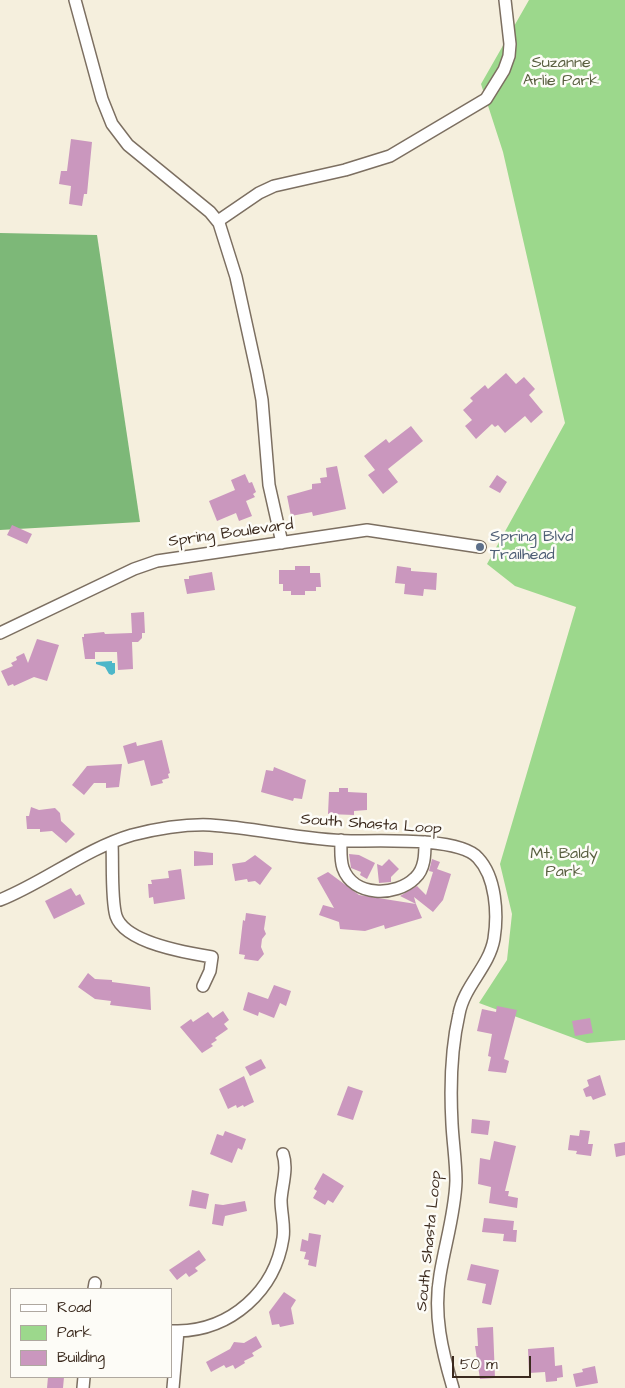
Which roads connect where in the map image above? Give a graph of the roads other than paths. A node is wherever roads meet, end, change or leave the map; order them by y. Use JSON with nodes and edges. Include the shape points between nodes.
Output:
{"nodes":[{"id":1,"x":75,"y":0,"type":"edge"},
{"id":2,"x":505,"y":0,"type":"edge"},
{"id":3,"x":218,"y":220,"type":"junction"},
{"id":4,"x":282,"y":543,"type":"junction"},
{"id":5,"x":480,"y":547,"type":"dead end"},
{"id":6,"x":0,"y":633,"type":"edge"},
{"id":7,"x":341,"y":840,"type":"junction"},
{"id":8,"x":425,"y":842,"type":"junction"},
{"id":9,"x":112,"y":843,"type":"junction"},
{"id":10,"x":0,"y":900,"type":"edge"},
{"id":11,"x":203,"y":986,"type":"dead end"},
{"id":12,"x":284,"y":1154,"type":"dead end"},
{"id":13,"x":175,"y":1331,"type":"edge"},
{"id":14,"x":173,"y":1388,"type":"edge"},
{"id":15,"x":454,"y":1388,"type":"edge"}],
"edges":[{"from":1,"to":3,"type":"street","via":[[112,124],[128,145]]},
{"from":2,"to":3,"type":"street","via":[[509,56],[486,98],[390,156],[274,186]]},
{"from":3,"to":4,"type":"street","via":[[236,277],[262,400],[266,463]]},
{"from":4,"to":5,"type":"street","name":"Spring Boulevard","via":[[377,530]]},
{"from":4,"to":6,"type":"street","name":"Spring Boulevard","via":[[146,564]]},
{"from":7,"to":8,"type":"street","name":"South Shasta Loop"},
{"from":7,"to":8,"type":"street","via":[[343,868],[350,880],[361,888],[376,891],[392,890],[416,878],[423,866]]},
{"from":7,"to":9,"type":"street","name":"South Shasta Loop","via":[[305,839],[198,825],[151,831]]},
{"from":8,"to":15,"type":"street","name":"South Shasta Loop","via":[[465,849],[477,856],[489,878],[496,918],[490,955],[460,1007],[452,1068],[456,1180],[439,1276],[438,1318],[443,1352]]},
{"from":9,"to":10,"type":"street","name":"South Shasta Loop"},
{"from":9,"to":11,"type":"street","via":[[116,913],[121,924],[134,934],[166,947],[212,957]]},
{"from":12,"to":13,"type":"street","via":[[281,1210],[284,1234],[275,1266],[253,1299],[235,1314],[205,1329]]},
{"from":13,"to":14,"type":"street"}]}
